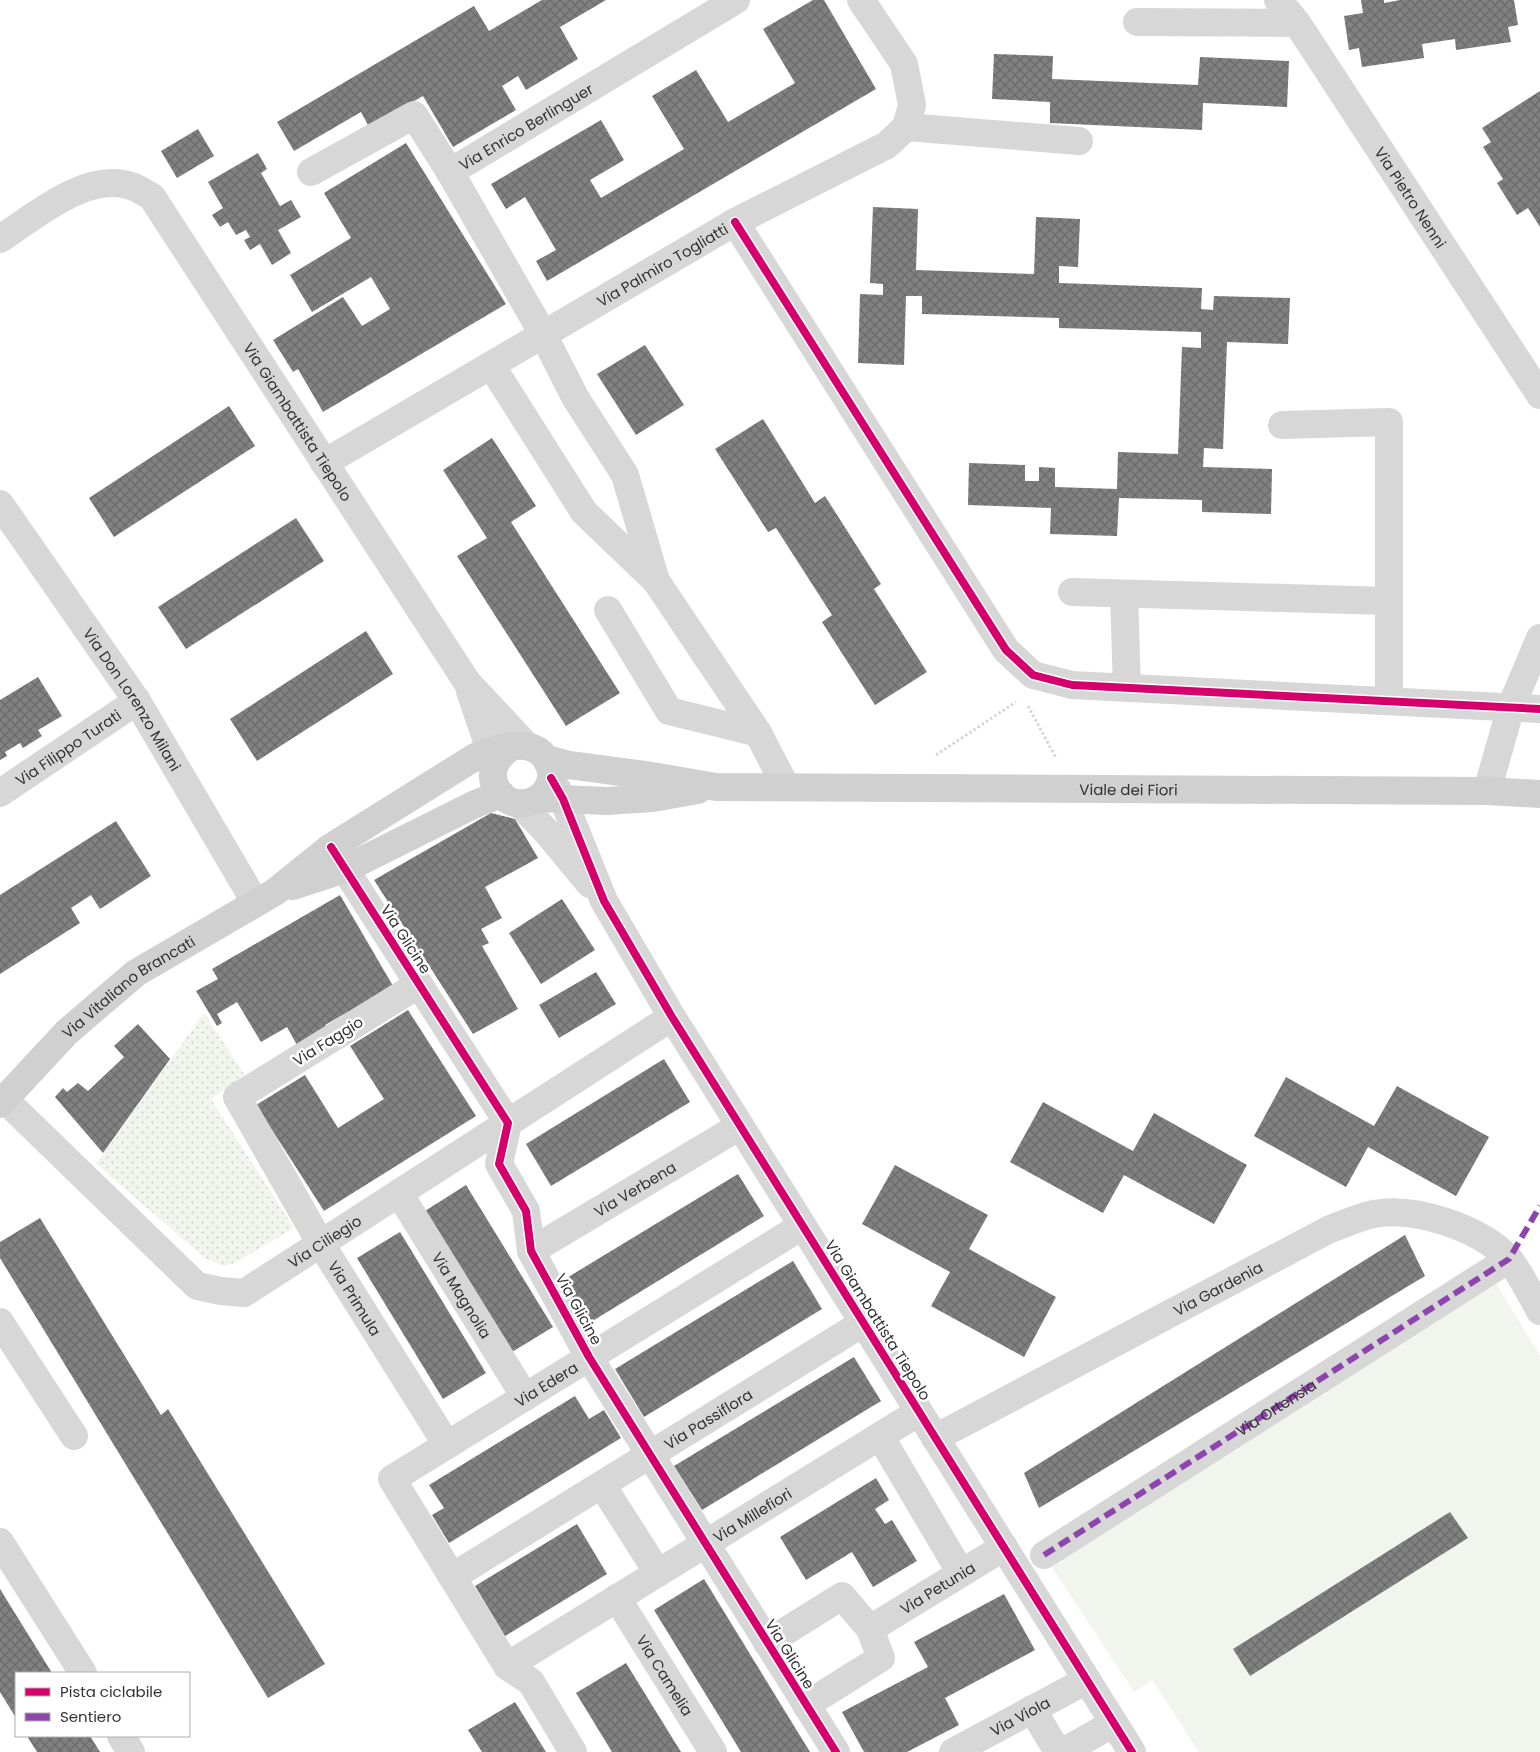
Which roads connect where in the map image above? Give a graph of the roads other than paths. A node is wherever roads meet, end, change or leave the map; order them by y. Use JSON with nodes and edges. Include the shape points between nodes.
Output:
{"nodes":[{"id":1,"x":736,"y":0,"type":"edge"},
{"id":2,"x":860,"y":0,"type":"edge"},
{"id":3,"x":1278,"y":0,"type":"edge"},
{"id":4,"x":1137,"y":22,"type":"dead end"},
{"id":5,"x":1297,"y":23,"type":"junction"},
{"id":6,"x":906,"y":127,"type":"junction"},
{"id":7,"x":1078,"y":142,"type":"dead end"},
{"id":8,"x":311,"y":172,"type":"dead end"},
{"id":9,"x":450,"y":172,"type":"junction"},
{"id":10,"x":735,"y":222,"type":"junction"},
{"id":11,"x":0,"y":239,"type":"edge"},
{"id":12,"x":543,"y":334,"type":"junction"},
{"id":13,"x":492,"y":365,"type":"junction"},
{"id":14,"x":1540,"y":395,"type":"edge"},
{"id":15,"x":1282,"y":425,"type":"dead end"},
{"id":16,"x":324,"y":463,"type":"junction"},
{"id":17,"x":1,"y":507,"type":"edge"},
{"id":18,"x":656,"y":581,"type":"junction"},
{"id":19,"x":1072,"y":592,"type":"dead end"},
{"id":20,"x":1124,"y":594,"type":"junction"},
{"id":21,"x":1389,"y":601,"type":"junction"},
{"id":22,"x":608,"y":610,"type":"dead end"},
{"id":23,"x":1540,"y":638,"type":"edge"},
{"id":24,"x":466,"y":682,"type":"junction"},
{"id":25,"x":1127,"y":688,"type":"junction"},
{"id":26,"x":1389,"y":700,"type":"junction"},
{"id":27,"x":137,"y":701,"type":"junction"},
{"id":28,"x":1511,"y":707,"type":"junction"},
{"id":29,"x":1540,"y":708,"type":"edge"},
{"id":30,"x":758,"y":733,"type":"junction"},
{"id":31,"x":524,"y":774,"type":"junction"},
{"id":32,"x":716,"y":786,"type":"junction"},
{"id":33,"x":786,"y":787,"type":"junction"},
{"id":34,"x":1487,"y":791,"type":"junction"},
{"id":35,"x":0,"y":793,"type":"edge"},
{"id":36,"x":1540,"y":794,"type":"edge"},
{"id":37,"x":607,"y":801,"type":"junction"},
{"id":38,"x":580,"y":839,"type":"junction"},
{"id":39,"x":338,"y":858,"type":"junction"},
{"id":40,"x":265,"y":897,"type":"junction"},
{"id":41,"x":604,"y":901,"type":"junction"},
{"id":42,"x":418,"y":984,"type":"junction"},
{"id":43,"x":672,"y":1017,"type":"junction"},
{"id":44,"x":237,"y":1097,"type":"joint"},
{"id":45,"x":2,"y":1102,"type":"edge"},
{"id":46,"x":508,"y":1123,"type":"junction"},
{"id":47,"x":740,"y":1126,"type":"junction"},
{"id":48,"x":399,"y":1193,"type":"junction"},
{"id":49,"x":802,"y":1226,"type":"junction"},
{"id":50,"x":321,"y":1244,"type":"junction"},
{"id":51,"x":531,"y":1251,"type":"junction"},
{"id":52,"x":1509,"y":1259,"type":"junction"},
{"id":53,"x":1540,"y":1311,"type":"edge"},
{"id":54,"x":0,"y":1322,"type":"edge"},
{"id":55,"x":863,"y":1323,"type":"junction"},
{"id":56,"x":589,"y":1357,"type":"junction"},
{"id":57,"x":525,"y":1397,"type":"junction"},
{"id":58,"x":919,"y":1412,"type":"junction"},
{"id":59,"x":74,"y":1436,"type":"dead end"},
{"id":60,"x":880,"y":1436,"type":"junction"},
{"id":61,"x":935,"y":1438,"type":"junction"},
{"id":62,"x":447,"y":1445,"type":"junction"},
{"id":63,"x":650,"y":1455,"type":"junction"},
{"id":64,"x":602,"y":1485,"type":"junction"},
{"id":65,"x":0,"y":1542,"type":"edge"},
{"id":66,"x":705,"y":1544,"type":"junction"},
{"id":67,"x":1004,"y":1547,"type":"junction"},
{"id":68,"x":1044,"y":1555,"type":"dead end"},
{"id":69,"x":658,"y":1573,"type":"junction"},
{"id":70,"x":961,"y":1573,"type":"junction"},
{"id":71,"x":452,"y":1577,"type":"junction"},
{"id":72,"x":618,"y":1598,"type":"junction"},
{"id":73,"x":870,"y":1629,"type":"junction"},
{"id":74,"x":767,"y":1643,"type":"junction"},
{"id":75,"x":507,"y":1666,"type":"junction"},
{"id":76,"x":82,"y":1672,"type":"edge"},
{"id":77,"x":1087,"y":1680,"type":"junction"},
{"id":78,"x":806,"y":1705,"type":"junction"},
{"id":79,"x":1032,"y":1709,"type":"junction"},
{"id":80,"x":1114,"y":1723,"type":"junction"},
{"id":81,"x":122,"y":1737,"type":"edge"},
{"id":82,"x":132,"y":1752,"type":"edge"},
{"id":83,"x":573,"y":1752,"type":"edge"},
{"id":84,"x":713,"y":1752,"type":"edge"},
{"id":85,"x":836,"y":1752,"type":"edge"},
{"id":86,"x":953,"y":1752,"type":"edge"},
{"id":87,"x":1058,"y":1752,"type":"edge"},
{"id":88,"x":1063,"y":1752,"type":"edge"},
{"id":89,"x":1132,"y":1752,"type":"edge"}],
"edges":[{"from":1,"to":9,"type":"street","name":"Via Enrico Berlinguer"},
{"from":2,"to":6,"type":"street","via":[[904,64],[912,105]]},
{"from":3,"to":5,"type":"street","name":"Via Pietro Nenni"},
{"from":4,"to":5,"type":"street"},
{"from":5,"to":14,"type":"street","name":"Via Pietro Nenni"},
{"from":6,"to":7,"type":"street"},
{"from":6,"to":10,"type":"street","name":"Via Palmiro Togliatti","via":[[887,145]]},
{"from":8,"to":9,"type":"street","via":[[414,115]]},
{"from":9,"to":12,"type":"street","name":"Via Enrico Berlinguer"},
{"from":10,"to":12,"type":"street","name":"Via Palmiro Togliatti"},
{"from":10,"to":25,"type":"street","via":[[1028,686]]},
{"from":11,"to":16,"type":"street","name":"Via Giambattista Tiepolo","via":[[74,191],[94,185],[131,186],[152,197]]},
{"from":12,"to":13,"type":"street","name":"Via Palmiro Togliatti"},
{"from":12,"to":18,"type":"street","name":"Via Enrico Berlinguer","via":[[575,397],[625,475]]},
{"from":13,"to":16,"type":"street","name":"Via Palmiro Togliatti"},
{"from":13,"to":18,"type":"street","via":[[584,512]]},
{"from":15,"to":21,"type":"street","via":[[1389,422]]},
{"from":16,"to":24,"type":"street","name":"Via Giambattista Tiepolo"},
{"from":17,"to":27,"type":"street","name":"Via Don Lorenzo Milani"},
{"from":18,"to":30,"type":"street"},
{"from":19,"to":20,"type":"street"},
{"from":20,"to":21,"type":"street"},
{"from":20,"to":25,"type":"street"},
{"from":21,"to":26,"type":"street"},
{"from":22,"to":30,"type":"street","via":[[669,711]]},
{"from":23,"to":28,"type":"street"},
{"from":24,"to":31,"type":"street"},
{"from":24,"to":31,"type":"street"},
{"from":25,"to":26,"type":"street"},
{"from":26,"to":28,"type":"street"},
{"from":27,"to":35,"type":"street","name":"Via Filippo Turati"},
{"from":27,"to":40,"type":"street","name":"Via Don Lorenzo Milani"},
{"from":28,"to":29,"type":"street"},
{"from":28,"to":34,"type":"street"},
{"from":30,"to":33,"type":"street"},
{"from":31,"to":32,"type":"street","via":[[570,765]]},
{"from":31,"to":37,"type":"street"},
{"from":31,"to":38,"type":"street"},
{"from":31,"to":39,"type":"street","via":[[475,804]]},
{"from":31,"to":39,"type":"street","via":[[475,757],[454,769]]},
{"from":31,"to":41,"type":"street","via":[[546,831]]},
{"from":32,"to":33,"type":"street","name":"Viale dei Fiori"},
{"from":32,"to":37,"type":"street","via":[[653,798]]},
{"from":33,"to":34,"type":"street","name":"Viale dei Fiori"},
{"from":34,"to":36,"type":"street","name":"Viale dei Fiori"},
{"from":37,"to":38,"type":"street","via":[[584,816]]},
{"from":38,"to":41,"type":"street"},
{"from":39,"to":40,"type":"street","name":"Via Vitaliano Brancati"},
{"from":39,"to":42,"type":"street","name":"Via Glicine"},
{"from":40,"to":45,"type":"street","name":"Via Vitaliano Brancati","via":[[136,973],[67,1032]]},
{"from":41,"to":43,"type":"street","name":"Via Giambattista Tiepolo"},
{"from":42,"to":44,"type":"street","name":"Via Faggio"},
{"from":42,"to":46,"type":"street","name":"Via Glicine"},
{"from":43,"to":46,"type":"street","name":"Via Ciliegio"},
{"from":43,"to":47,"type":"street","name":"Via Giambattista Tiepolo"},
{"from":44,"to":50,"type":"street","name":"Via Primula"},
{"from":45,"to":50,"type":"street","name":"Via Ciliegio","via":[[197,1286],[244,1293]]},
{"from":46,"to":48,"type":"street","name":"Via Ciliegio"},
{"from":46,"to":51,"type":"street","name":"Via Glicine","via":[[499,1164],[526,1211]]},
{"from":47,"to":49,"type":"street","name":"Via Giambattista Tiepolo"},
{"from":47,"to":51,"type":"street","name":"Via Verbena"},
{"from":48,"to":50,"type":"street","name":"Via Ciliegio"},
{"from":48,"to":57,"type":"street","name":"Via Magnolia"},
{"from":49,"to":55,"type":"street","name":"Via Giambattista Tiepolo"},
{"from":49,"to":56,"type":"street","name":"Via Edera"},
{"from":50,"to":62,"type":"street","name":"Via Primula"},
{"from":51,"to":56,"type":"street","name":"Via Glicine"},
{"from":52,"to":53,"type":"street"},
{"from":52,"to":61,"type":"street","name":"Via Gardenia","via":[[1482,1237],[1451,1224],[1411,1213],[1374,1214],[1330,1229]]},
{"from":52,"to":68,"type":"street","name":"Via Ortensia"},
{"from":54,"to":59,"type":"street"},
{"from":55,"to":58,"type":"street","name":"Via Giambattista Tiepolo"},
{"from":55,"to":63,"type":"street","name":"Via Passiflora"},
{"from":56,"to":57,"type":"street","name":"Via Edera"},
{"from":56,"to":63,"type":"street","name":"Via Glicine"},
{"from":57,"to":62,"type":"street","name":"Via Edera"},
{"from":58,"to":60,"type":"street","name":"Via Millefiori"},
{"from":58,"to":61,"type":"street","name":"Via Giambattista Tiepolo"},
{"from":60,"to":66,"type":"street","name":"Via Millefiori"},
{"from":60,"to":70,"type":"street"},
{"from":61,"to":67,"type":"street","name":"Via Giambattista Tiepolo"},
{"from":62,"to":71,"type":"street","name":"Via Edera","via":[[392,1479]]},
{"from":63,"to":64,"type":"street","name":"Via Passiflora"},
{"from":63,"to":66,"type":"street","name":"Via Glicine"},
{"from":64,"to":69,"type":"street"},
{"from":64,"to":71,"type":"street","name":"Via Passiflora"},
{"from":65,"to":76,"type":"street"},
{"from":66,"to":69,"type":"street","name":"Via Millefiori"},
{"from":66,"to":74,"type":"street","name":"Via Glicine"},
{"from":67,"to":70,"type":"street","name":"Via Petunia"},
{"from":67,"to":77,"type":"street","name":"Via Giambattista Tiepolo"},
{"from":69,"to":72,"type":"street","name":"Via Millefiori"},
{"from":70,"to":73,"type":"street","name":"Via Petunia"},
{"from":71,"to":75,"type":"street"},
{"from":72,"to":75,"type":"street","name":"Via Millefiori"},
{"from":72,"to":84,"type":"street","name":"Via Camelia"},
{"from":73,"to":74,"type":"street","via":[[842,1596]]},
{"from":73,"to":78,"type":"street","via":[[882,1658]]},
{"from":74,"to":78,"type":"street","name":"Via Glicine"},
{"from":75,"to":83,"type":"street","via":[[531,1682]]},
{"from":77,"to":79,"type":"street","name":"Via Viola"},
{"from":77,"to":80,"type":"street","name":"Via Giambattista Tiepolo"},
{"from":78,"to":85,"type":"street","name":"Via Glicine"},
{"from":79,"to":86,"type":"street","name":"Via Viola"},
{"from":79,"to":87,"type":"street"},
{"from":80,"to":88,"type":"street"},
{"from":80,"to":89,"type":"street","name":"Via Giambattista Tiepolo"},
{"from":81,"to":82,"type":"street"}]}
